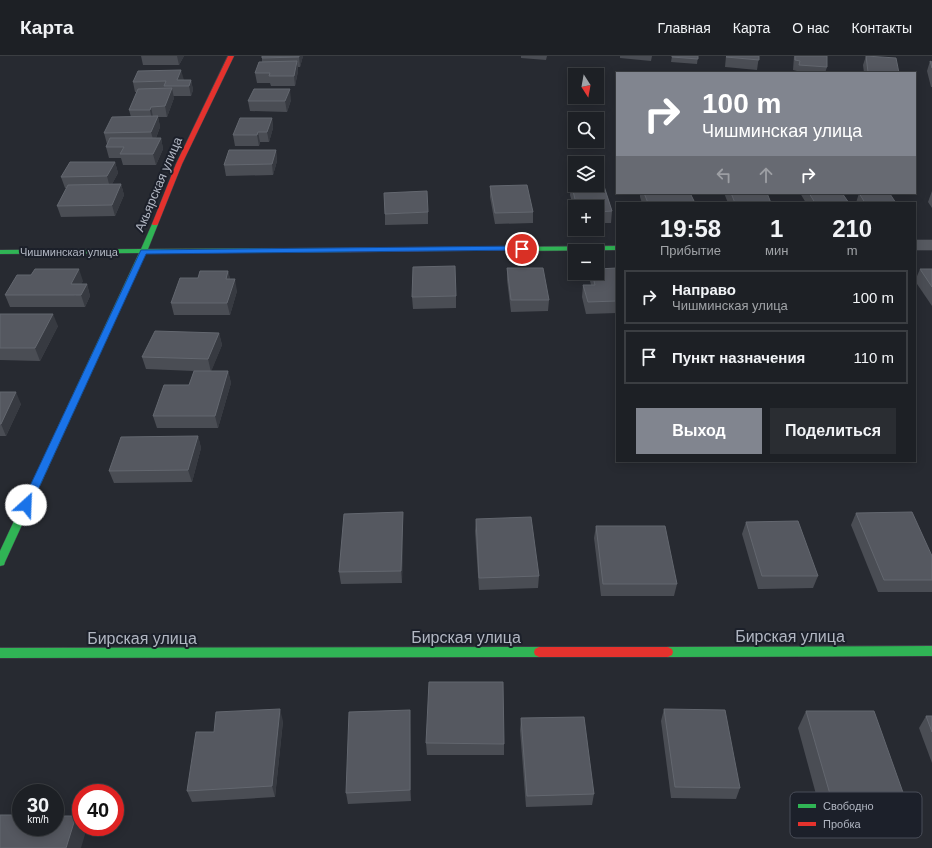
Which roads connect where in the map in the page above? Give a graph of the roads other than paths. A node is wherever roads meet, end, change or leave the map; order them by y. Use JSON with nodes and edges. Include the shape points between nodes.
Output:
{"nodes":[{"id":1,"x":231,"y":56,"type":"edge"},
{"id":2,"x":932,"y":245,"type":"edge"},
{"id":3,"x":916,"y":246,"type":"edge"},
{"id":4,"x":616,"y":248,"type":"edge"},
{"id":5,"x":0,"y":252,"type":"edge"},
{"id":6,"x":143,"y":252,"type":"junction"},
{"id":7,"x":0,"y":562,"type":"edge"},
{"id":8,"x":932,"y":651,"type":"edge"},
{"id":9,"x":0,"y":653,"type":"edge"}],
"edges":[{"from":1,"to":6,"type":"street","name":"Акьярская улица","via":[[179,164]]},
{"from":2,"to":3,"type":"street"},
{"from":4,"to":6,"type":"street","name":"Чишминская улица"},
{"from":5,"to":6,"type":"street","name":"Чишминская улица"},
{"from":6,"to":7,"type":"street","name":"Акьярская улица"},
{"from":8,"to":9,"type":"street","name":"Бирская улица"}]}
